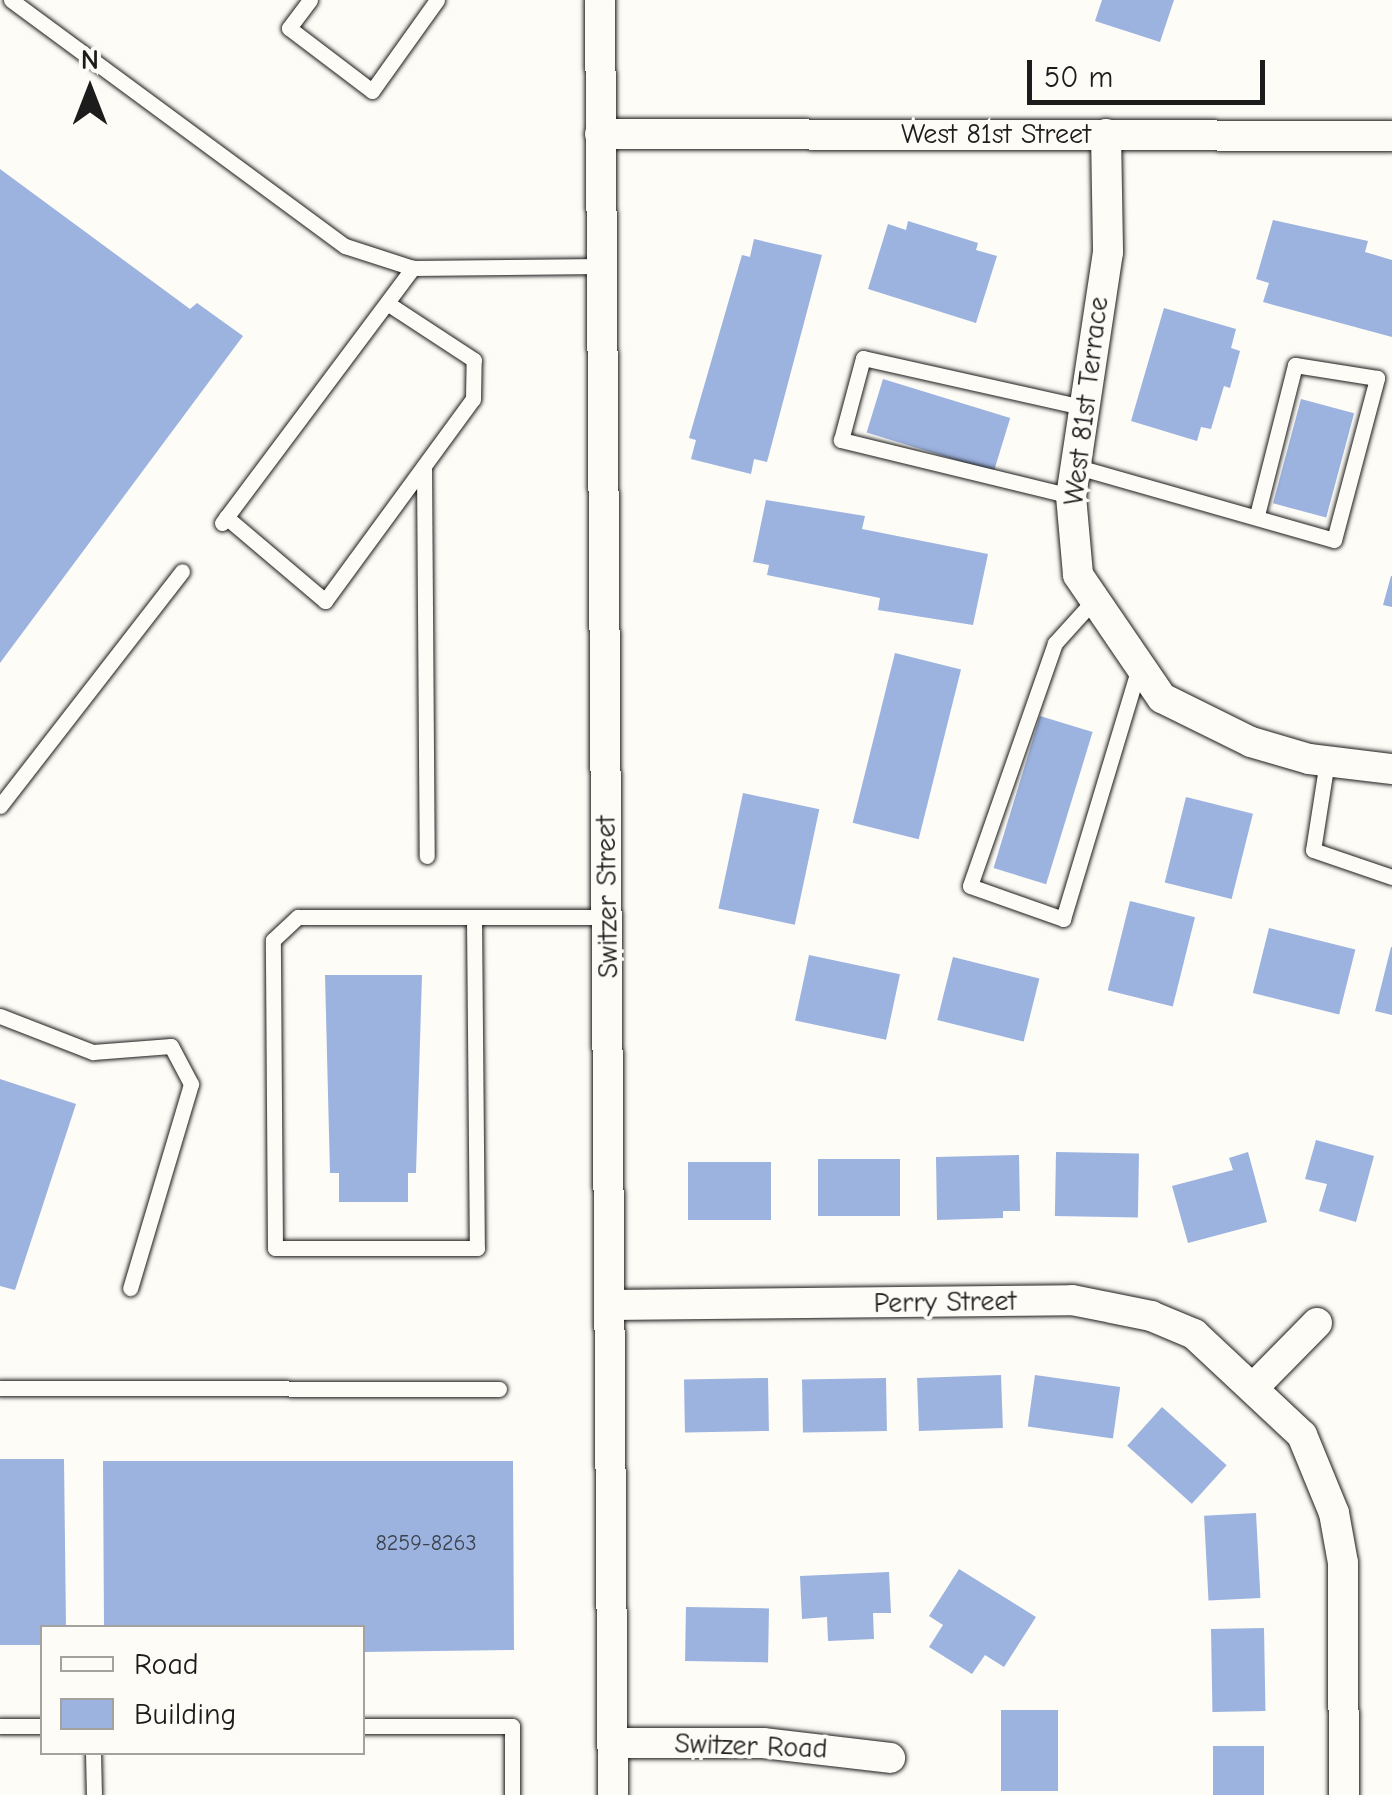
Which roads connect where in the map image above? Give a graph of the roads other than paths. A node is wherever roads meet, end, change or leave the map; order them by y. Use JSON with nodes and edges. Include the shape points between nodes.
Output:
{"nodes":[{"id":1,"x":11,"y":0,"type":"edge"},
{"id":2,"x":310,"y":0,"type":"edge"},
{"id":3,"x":437,"y":0,"type":"edge"},
{"id":4,"x":600,"y":0,"type":"edge"},
{"id":5,"x":600,"y":134,"type":"junction"},
{"id":6,"x":1106,"y":134,"type":"junction"},
{"id":7,"x":1392,"y":136,"type":"edge"},
{"id":8,"x":601,"y":266,"type":"junction"},
{"id":9,"x":413,"y":268,"type":"junction"},
{"id":10,"x":387,"y":303,"type":"junction"},
{"id":11,"x":1082,"y":407,"type":"junction"},
{"id":12,"x":424,"y":466,"type":"junction"},
{"id":13,"x":1075,"y":481,"type":"junction"},
{"id":14,"x":1257,"y":516,"type":"junction"},
{"id":15,"x":182,"y":570,"type":"dead end"},
{"id":16,"x":1093,"y":600,"type":"junction"},
{"id":17,"x":1139,"y":668,"type":"junction"},
{"id":18,"x":1326,"y":761,"type":"junction"},
{"id":19,"x":1392,"y":769,"type":"edge"},
{"id":20,"x":0,"y":806,"type":"edge"},
{"id":21,"x":427,"y":856,"type":"dead end"},
{"id":22,"x":1392,"y":877,"type":"edge"},
{"id":23,"x":474,"y":917,"type":"junction"},
{"id":24,"x":607,"y":917,"type":"junction"},
{"id":25,"x":0,"y":1016,"type":"edge"},
{"id":26,"x":130,"y":1288,"type":"dead end"},
{"id":27,"x":611,"y":1305,"type":"junction"},
{"id":28,"x":1317,"y":1323,"type":"dead end"},
{"id":29,"x":1256,"y":1385,"type":"junction"},
{"id":30,"x":0,"y":1388,"type":"edge"},
{"id":31,"x":499,"y":1389,"type":"dead end"},
{"id":32,"x":0,"y":1726,"type":"edge"},
{"id":33,"x":40,"y":1726,"type":"edge"},
{"id":34,"x":365,"y":1726,"type":"edge"},
{"id":35,"x":612,"y":1744,"type":"junction"},
{"id":36,"x":93,"y":1755,"type":"edge"},
{"id":37,"x":890,"y":1758,"type":"dead end"},
{"id":38,"x":94,"y":1795,"type":"edge"},
{"id":39,"x":512,"y":1795,"type":"edge"},
{"id":40,"x":612,"y":1795,"type":"edge"},
{"id":41,"x":1344,"y":1795,"type":"edge"}],
"edges":[{"from":1,"to":9,"type":"lane","via":[[345,246]]},
{"from":2,"to":3,"type":"lane","via":[[290,28],[372,91]]},
{"from":4,"to":5,"type":"street","name":"Switzer Street"},
{"from":5,"to":6,"type":"street","name":"West 81st Street"},
{"from":5,"to":8,"type":"street","name":"Switzer Street"},
{"from":6,"to":7,"type":"street","name":"West 81st Street"},
{"from":6,"to":11,"type":"street","name":"West 81st Terrace","via":[[1108,252]]},
{"from":8,"to":9,"type":"lane"},
{"from":8,"to":24,"type":"street","name":"Switzer Street"},
{"from":9,"to":10,"type":"lane"},
{"from":10,"to":12,"type":"lane","via":[[474,360],[473,399]]},
{"from":10,"to":12,"type":"lane","via":[[224,520],[326,600]]},
{"from":11,"to":13,"type":"street","name":"West 81st Terrace"},
{"from":11,"to":13,"type":"lane","via":[[863,358],[842,440]]},
{"from":12,"to":21,"type":"lane"},
{"from":13,"to":14,"type":"lane"},
{"from":13,"to":16,"type":"street","name":"West 81st Terrace","via":[[1078,575]]},
{"from":14,"to":14,"type":"lane","via":[[1334,540],[1378,378],[1296,364]]},
{"from":15,"to":20,"type":"lane"},
{"from":16,"to":17,"type":"street","name":"West 81st Terrace"},
{"from":16,"to":17,"type":"lane","via":[[1055,643],[970,886],[1063,920]]},
{"from":17,"to":18,"type":"street","name":"West 81st Terrace","via":[[1162,698],[1251,742]]},
{"from":18,"to":19,"type":"street","name":"West 81st Terrace"},
{"from":18,"to":22,"type":"lane","via":[[1313,850]]},
{"from":23,"to":23,"type":"lane","via":[[298,917],[273,940],[275,1248],[477,1248]]},
{"from":23,"to":24,"type":"lane"},
{"from":24,"to":27,"type":"street","name":"Switzer Street"},
{"from":25,"to":26,"type":"lane","via":[[93,1052],[171,1046],[191,1084]]},
{"from":27,"to":29,"type":"street","name":"Perry Street","via":[[1102,1303],[1194,1334]]},
{"from":27,"to":35,"type":"street","name":"Switzer Street"},
{"from":28,"to":29,"type":"street"},
{"from":29,"to":41,"type":"street","name":"Perry Street","via":[[1302,1436],[1334,1513],[1343,1563]]},
{"from":30,"to":31,"type":"lane"},
{"from":32,"to":33,"type":"lane"},
{"from":34,"to":39,"type":"lane","via":[[512,1726]]},
{"from":35,"to":37,"type":"street","name":"Switzer Road","via":[[763,1744]]},
{"from":35,"to":40,"type":"street","name":"Switzer Street"},
{"from":36,"to":38,"type":"lane"}]}
